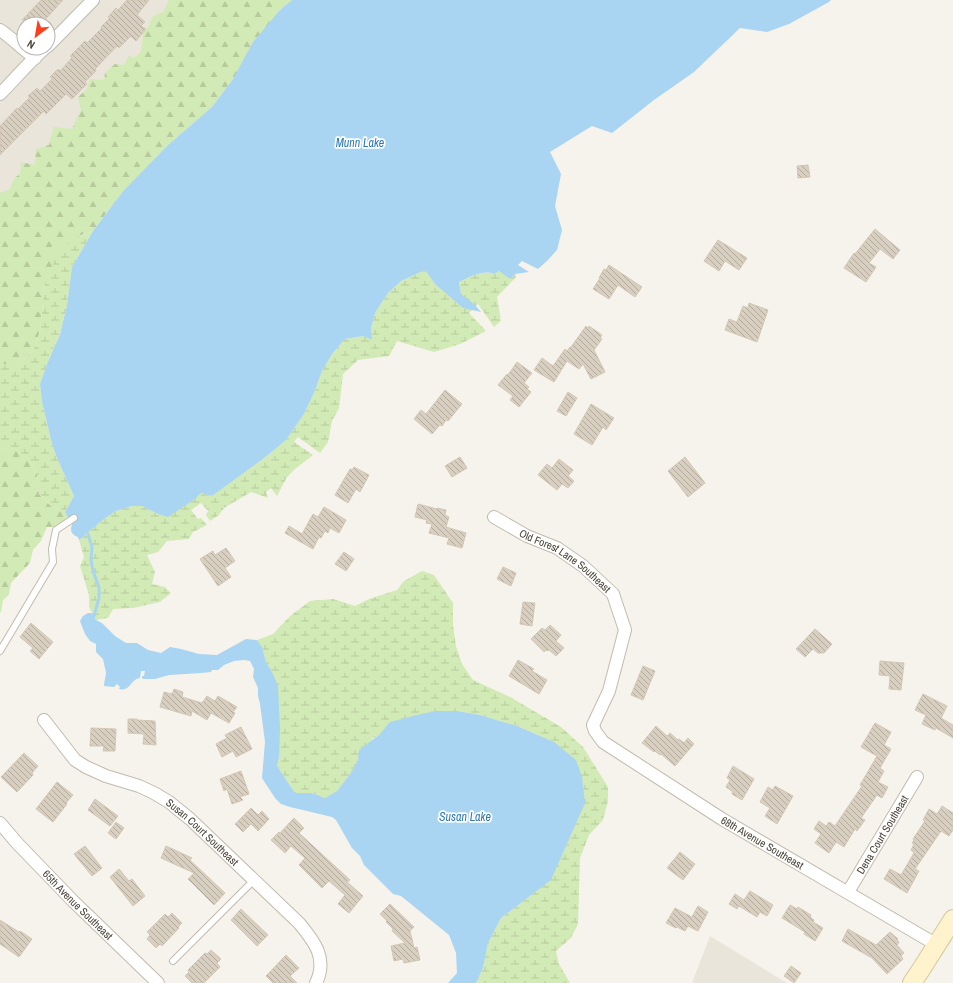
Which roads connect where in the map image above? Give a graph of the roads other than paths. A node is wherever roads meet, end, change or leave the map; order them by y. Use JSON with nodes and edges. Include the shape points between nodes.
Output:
{"nodes":[{"id":1,"x":93,"y":0,"type":"edge"},
{"id":2,"x":0,"y":30,"type":"edge"},
{"id":3,"x":56,"y":38,"type":"edge"},
{"id":4,"x":36,"y":56,"type":"edge"},
{"id":5,"x":34,"y":58,"type":"junction"},
{"id":6,"x":0,"y":94,"type":"edge"},
{"id":7,"x":494,"y":517,"type":"dead end"},
{"id":8,"x":74,"y":518,"type":"dead end"},
{"id":9,"x":0,"y":651,"type":"edge"},
{"id":10,"x":44,"y":720,"type":"dead end"},
{"id":11,"x":595,"y":731,"type":"joint"},
{"id":12,"x":917,"y":777,"type":"dead end"},
{"id":13,"x":0,"y":823,"type":"edge"},
{"id":14,"x":254,"y":880,"type":"junction"},
{"id":15,"x":848,"y":892,"type":"junction"},
{"id":16,"x":953,"y":919,"type":"edge"},
{"id":17,"x":937,"y":945,"type":"junction"},
{"id":18,"x":174,"y":960,"type":"dead end"},
{"id":19,"x":158,"y":983,"type":"edge"},
{"id":20,"x":316,"y":983,"type":"edge"},
{"id":21,"x":912,"y":983,"type":"edge"}],
"edges":[{"from":1,"to":3,"type":"street"},
{"from":2,"to":5,"type":"street"},
{"from":4,"to":5,"type":"street"},
{"from":5,"to":6,"type":"street"},
{"from":7,"to":11,"type":"street","name":"Old Forest Lane Southeast","via":[[527,536],[564,552],[613,594],[625,630],[609,691],[593,724]]},
{"from":8,"to":9,"type":"lane","via":[[56,530],[52,549],[53,562]]},
{"from":10,"to":14,"type":"street","name":"Susan Court Southeast","via":[[75,760],[106,776],[146,789],[169,802]]},
{"from":11,"to":15,"type":"street","name":"68th Avenue Southeast","via":[[603,742],[722,819]]},
{"from":12,"to":15,"type":"street","name":"Dena Court Southeast"},
{"from":13,"to":19,"type":"street","name":"65th Avenue Southeast","via":[[73,901]]},
{"from":14,"to":18,"type":"lane"},
{"from":14,"to":20,"type":"street","name":"Susan Court Southeast","via":[[299,923],[317,947],[320,963]]},
{"from":15,"to":17,"type":"street","name":"68th Avenue Southeast"},
{"from":16,"to":17,"type":"street"},
{"from":17,"to":21,"type":"street"}]}
